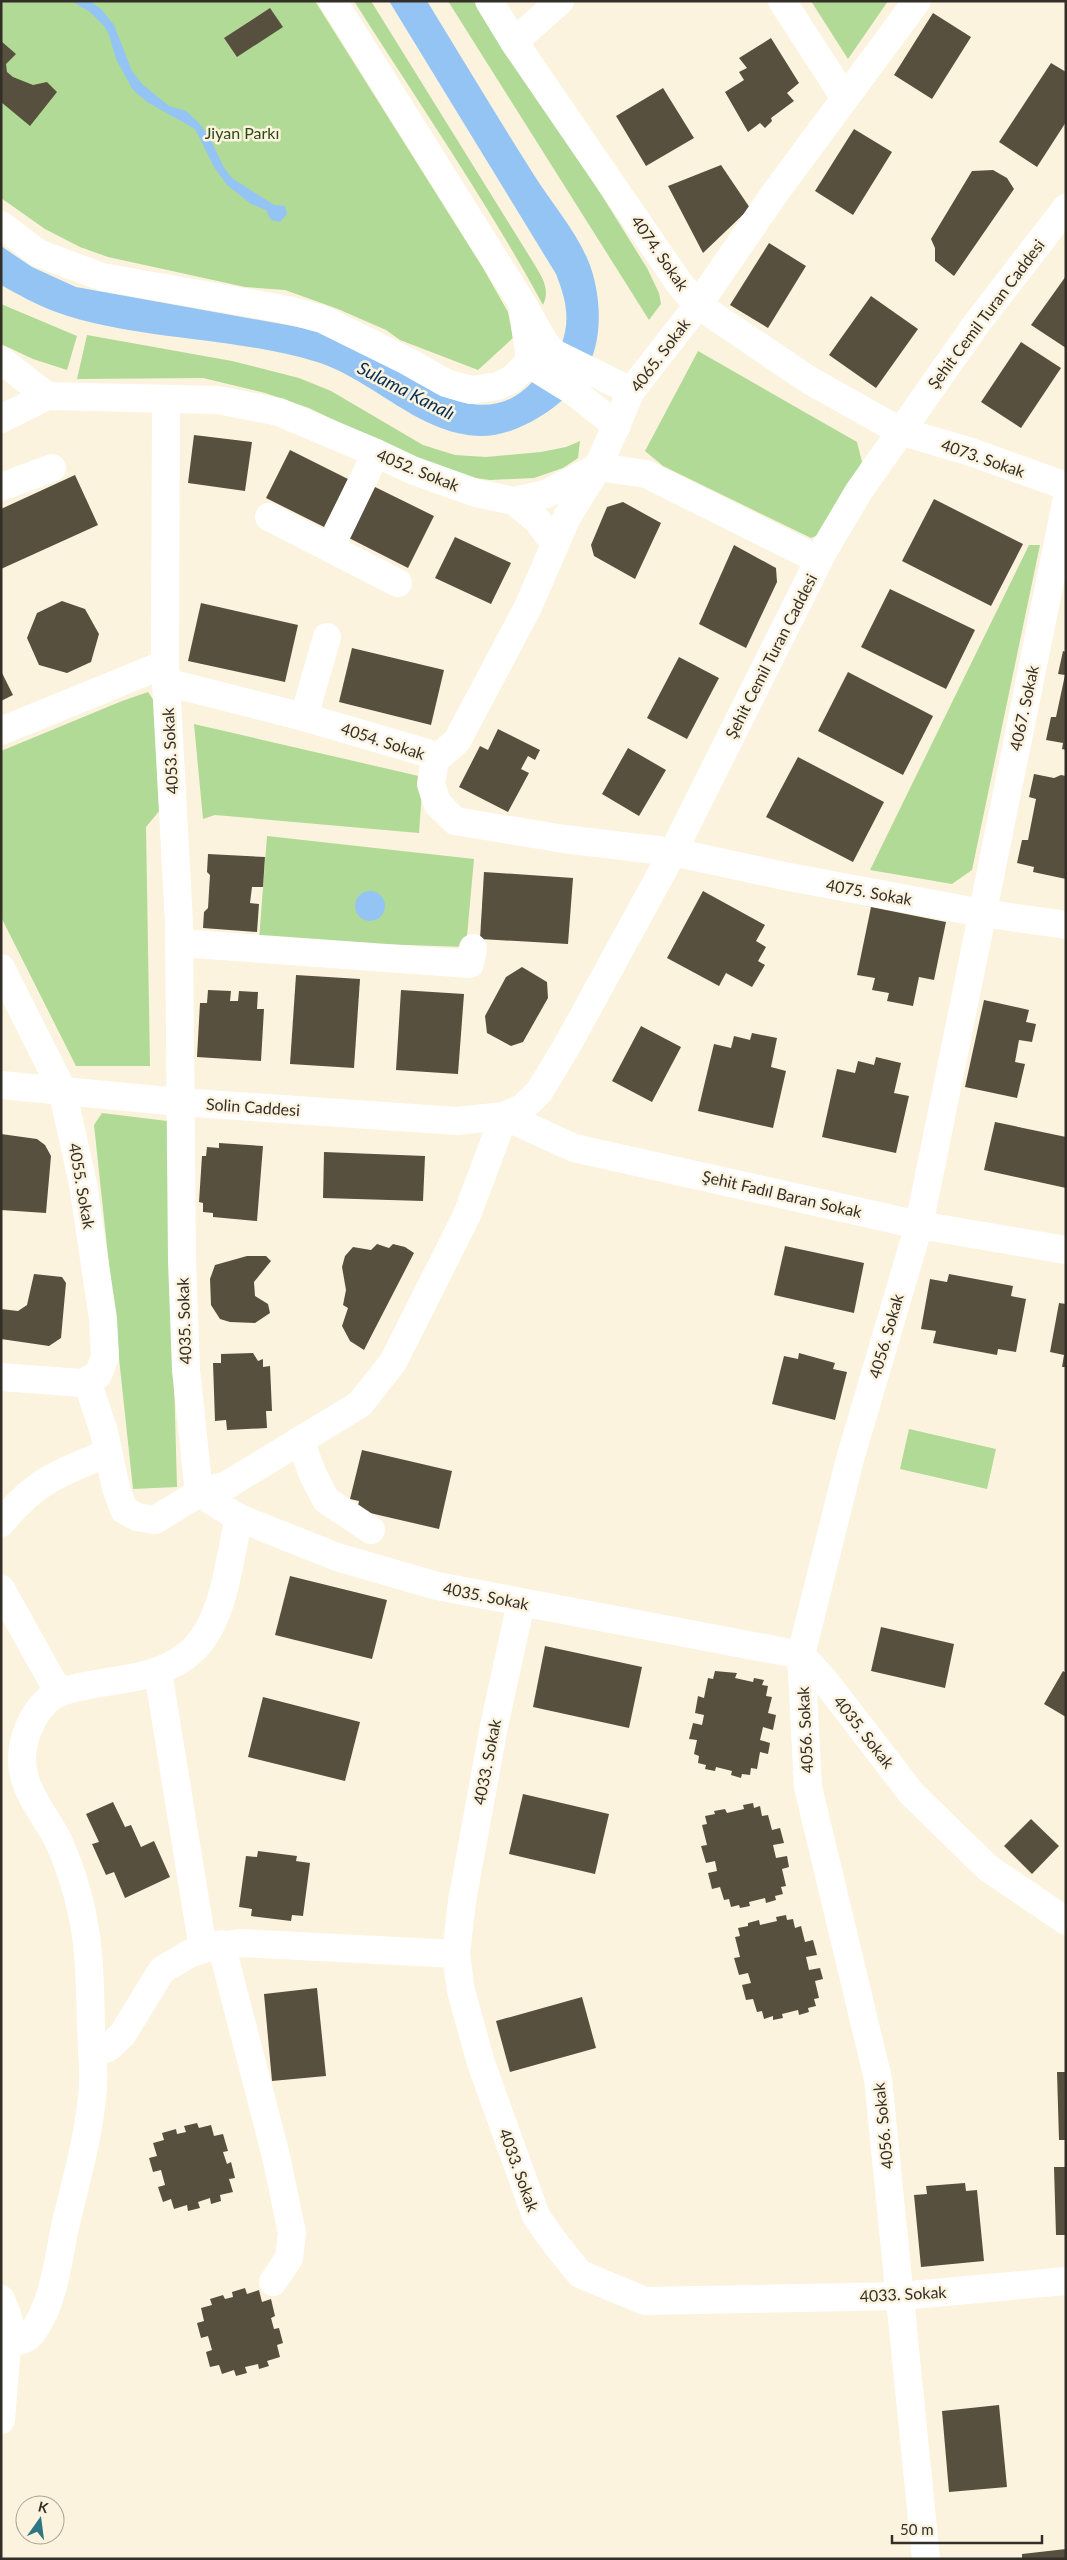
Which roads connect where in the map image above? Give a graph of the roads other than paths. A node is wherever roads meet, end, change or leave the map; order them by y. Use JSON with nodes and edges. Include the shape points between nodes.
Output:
{"nodes":[{"id":1,"x":333,"y":1,"type":"edge"},
{"id":2,"x":489,"y":1,"type":"edge"},
{"id":3,"x":560,"y":1,"type":"edge"},
{"id":4,"x":782,"y":1,"type":"edge"},
{"id":5,"x":917,"y":1,"type":"edge"},
{"id":6,"x":514,"y":42,"type":"junction"},
{"id":7,"x":845,"y":98,"type":"junction"},
{"id":8,"x":1066,"y":208,"type":"edge"},
{"id":9,"x":1,"y":225,"type":"edge"},
{"id":10,"x":698,"y":305,"type":"junction"},
{"id":11,"x":545,"y":358,"type":"junction"},
{"id":12,"x":1,"y":360,"type":"edge"},
{"id":13,"x":581,"y":381,"type":"junction"},
{"id":14,"x":631,"y":391,"type":"junction"},
{"id":15,"x":47,"y":396,"type":"junction"},
{"id":16,"x":166,"y":399,"type":"junction"},
{"id":17,"x":1,"y":419,"type":"edge"},
{"id":18,"x":617,"y":426,"type":"junction"},
{"id":19,"x":900,"y":432,"type":"junction"},
{"id":20,"x":376,"y":453,"type":"junction"},
{"id":21,"x":598,"y":467,"type":"junction"},
{"id":22,"x":52,"y":468,"type":"dead end"},
{"id":23,"x":1066,"y":486,"type":"edge"},
{"id":24,"x":1,"y":487,"type":"edge"},
{"id":25,"x":514,"y":501,"type":"junction"},
{"id":26,"x":1066,"y":503,"type":"edge"},
{"id":27,"x":269,"y":517,"type":"dead end"},
{"id":28,"x":555,"y":544,"type":"junction"},
{"id":29,"x":330,"y":548,"type":"junction"},
{"id":30,"x":819,"y":560,"type":"junction"},
{"id":31,"x":398,"y":583,"type":"dead end"},
{"id":32,"x":327,"y":636,"type":"dead end"},
{"id":33,"x":165,"y":673,"type":"junction"},
{"id":34,"x":304,"y":717,"type":"junction"},
{"id":35,"x":1,"y":731,"type":"edge"},
{"id":36,"x":435,"y":760,"type":"junction"},
{"id":37,"x":673,"y":852,"type":"junction"},
{"id":38,"x":982,"y":913,"type":"junction"},
{"id":39,"x":1066,"y":925,"type":"edge"},
{"id":40,"x":179,"y":943,"type":"junction"},
{"id":41,"x":473,"y":948,"type":"dead end"},
{"id":42,"x":1,"y":968,"type":"edge"},
{"id":43,"x":1,"y":1085,"type":"edge"},
{"id":44,"x":62,"y":1089,"type":"junction"},
{"id":45,"x":179,"y":1102,"type":"junction"},
{"id":46,"x":504,"y":1116,"type":"junction"},
{"id":47,"x":919,"y":1225,"type":"junction"},
{"id":48,"x":1066,"y":1250,"type":"edge"},
{"id":49,"x":1,"y":1377,"type":"edge"},
{"id":50,"x":87,"y":1381,"type":"junction"},
{"id":51,"x":300,"y":1440,"type":"junction"},
{"id":52,"x":108,"y":1453,"type":"junction"},
{"id":53,"x":199,"y":1493,"type":"junction"},
{"id":54,"x":239,"y":1518,"type":"junction"},
{"id":55,"x":1,"y":1523,"type":"edge"},
{"id":56,"x":371,"y":1530,"type":"dead end"},
{"id":57,"x":1,"y":1589,"type":"edge"},
{"id":58,"x":521,"y":1603,"type":"junction"},
{"id":59,"x":801,"y":1655,"type":"junction"},
{"id":60,"x":158,"y":1672,"type":"junction"},
{"id":61,"x":59,"y":1693,"type":"junction"},
{"id":62,"x":1066,"y":1921,"type":"edge"},
{"id":63,"x":212,"y":1946,"type":"junction"},
{"id":64,"x":456,"y":1954,"type":"junction"},
{"id":65,"x":92,"y":2053,"type":"junction"},
{"id":66,"x":1066,"y":2281,"type":"edge"},
{"id":67,"x":273,"y":2282,"type":"dead end"},
{"id":68,"x":901,"y":2296,"type":"junction"},
{"id":69,"x":1,"y":2299,"type":"edge"},
{"id":70,"x":8,"y":2341,"type":"junction"},
{"id":71,"x":1,"y":2420,"type":"edge"},
{"id":72,"x":926,"y":2559,"type":"edge"}],
"edges":[{"from":1,"to":11,"type":"street","via":[[522,303]]},
{"from":2,"to":6,"type":"street","name":"4074. Sokak"},
{"from":3,"to":6,"type":"street"},
{"from":4,"to":7,"type":"street"},
{"from":5,"to":7,"type":"street","name":"4065. Sokak"},
{"from":6,"to":10,"type":"street","name":"4074. Sokak","via":[[678,283]]},
{"from":7,"to":10,"type":"street","name":"4065. Sokak"},
{"from":8,"to":19,"type":"street","name":"Şehit Cemil Turan Caddesi","via":[[977,323]]},
{"from":9,"to":11,"type":"street","via":[[38,253],[102,277],[322,319],[446,383],[471,390],[498,386]]},
{"from":10,"to":14,"type":"street","name":"4065. Sokak"},
{"from":10,"to":19,"type":"street","name":"4074. Sokak","via":[[808,380]]},
{"from":11,"to":13,"type":"street"},
{"from":12,"to":15,"type":"street"},
{"from":13,"to":14,"type":"street"},
{"from":13,"to":18,"type":"street"},
{"from":14,"to":18,"type":"street","name":"4065. Sokak"},
{"from":15,"to":16,"type":"street","name":"4052. Sokak"},
{"from":15,"to":17,"type":"street","name":"4052. Sokak"},
{"from":16,"to":20,"type":"street","name":"4052. Sokak","via":[[218,400],[280,412]]},
{"from":16,"to":33,"type":"street","name":"4053. Sokak"},
{"from":18,"to":21,"type":"street","name":"4065. Sokak"},
{"from":19,"to":23,"type":"street","name":"4073. Sokak","via":[[971,452]]},
{"from":19,"to":30,"type":"street","name":"Şehit Cemil Turan Caddesi","via":[[859,491]]},
{"from":20,"to":25,"type":"street","name":"4052. Sokak","via":[[467,490]]},
{"from":20,"to":29,"type":"street"},
{"from":21,"to":25,"type":"street","name":"4052. Sokak","via":[[546,494]]},
{"from":21,"to":28,"type":"street","name":"4065. Sokak","via":[[567,517]]},
{"from":21,"to":30,"type":"street","via":[[646,474]]},
{"from":22,"to":24,"type":"street"},
{"from":25,"to":28,"type":"street","via":[[536,520]]},
{"from":26,"to":38,"type":"street","name":"4067. Sokak"},
{"from":27,"to":29,"type":"street"},
{"from":28,"to":36,"type":"street","name":"4065. Sokak","via":[[528,607],[458,741]]},
{"from":29,"to":31,"type":"street"},
{"from":30,"to":37,"type":"street","name":"Şehit Cemil Turan Caddesi"},
{"from":32,"to":34,"type":"street"},
{"from":33,"to":34,"type":"street","name":"4054. Sokak"},
{"from":33,"to":35,"type":"street"},
{"from":33,"to":40,"type":"street","name":"4053. Sokak"},
{"from":34,"to":36,"type":"street","name":"4054. Sokak","via":[[427,753]]},
{"from":36,"to":37,"type":"street","name":"4054. Sokak","via":[[431,784],[437,803],[455,821]]},
{"from":37,"to":38,"type":"street","name":"4075. Sokak"},
{"from":37,"to":46,"type":"street","name":"Şehit Cemil Turan Caddesi","via":[[540,1092],[522,1108]]},
{"from":38,"to":39,"type":"street","name":"4075. Sokak"},
{"from":38,"to":47,"type":"street","name":"4056. Sokak"},
{"from":40,"to":41,"type":"street","via":[[470,964]]},
{"from":40,"to":45,"type":"street","name":"4053. Sokak"},
{"from":42,"to":44,"type":"street","name":"4055. Sokak"},
{"from":43,"to":44,"type":"street","name":"Solin Caddesi"},
{"from":44,"to":45,"type":"street","name":"Solin Caddesi"},
{"from":44,"to":50,"type":"street","name":"4055. Sokak","via":[[83,1184],[103,1319],[105,1357],[98,1375]]},
{"from":45,"to":46,"type":"street","name":"Solin Caddesi","via":[[458,1121]]},
{"from":45,"to":53,"type":"street","name":"4035. Sokak","via":[[186,1370]]},
{"from":46,"to":47,"type":"street","name":"Şehit Fadıl Baran Sokak","via":[[574,1148]]},
{"from":46,"to":51,"type":"street","via":[[467,1215],[393,1362],[360,1404]]},
{"from":47,"to":48,"type":"street","name":"Şehit Fadıl Baran Sokak"},
{"from":47,"to":59,"type":"street","name":"4056. Sokak","via":[[850,1459]]},
{"from":49,"to":50,"type":"street","via":[[59,1383]]},
{"from":50,"to":52,"type":"street"},
{"from":51,"to":53,"type":"street","via":[[227,1485]]},
{"from":51,"to":56,"type":"street","via":[[326,1500]]},
{"from":52,"to":53,"type":"street","via":[[124,1510],[137,1517],[155,1520]]},
{"from":52,"to":55,"type":"street","via":[[52,1476],[19,1503]]},
{"from":53,"to":54,"type":"street","name":"4035. Sokak"},
{"from":54,"to":58,"type":"street","name":"4035. Sokak","via":[[337,1557],[437,1586]]},
{"from":54,"to":60,"type":"street","via":[[211,1627],[194,1649]]},
{"from":57,"to":61,"type":"street"},
{"from":58,"to":59,"type":"street","name":"4035. Sokak"},
{"from":58,"to":64,"type":"street","name":"4033. Sokak","via":[[490,1746],[462,1900]]},
{"from":59,"to":62,"type":"street","name":"4035. Sokak","via":[[825,1681],[912,1794],[988,1868]]},
{"from":59,"to":68,"type":"street","name":"4056. Sokak","via":[[808,1787],[878,2080]]},
{"from":60,"to":61,"type":"street"},
{"from":60,"to":63,"type":"street"},
{"from":61,"to":65,"type":"street","via":[[42,1708],[29,1727],[24,1742],[23,1773],[27,1788],[58,1842],[79,1898],[88,1953]]},
{"from":63,"to":64,"type":"street","via":[[240,1943]]},
{"from":63,"to":65,"type":"street","via":[[189,1954],[162,1970],[122,2035],[108,2048]]},
{"from":63,"to":67,"type":"street","via":[[276,2156],[292,2233],[288,2258]]},
{"from":64,"to":68,"type":"street","name":"4033. Sokak","via":[[461,1991],[481,2063],[536,2216],[580,2274],[645,2301]]},
{"from":65,"to":70,"type":"street","via":[[93,2085],[86,2136],[50,2296],[32,2334],[17,2342]]},
{"from":66,"to":68,"type":"street","name":"4033. Sokak"},
{"from":68,"to":72,"type":"street","name":"4056. Sokak"},
{"from":69,"to":70,"type":"street","via":[[9,2320]]},
{"from":70,"to":71,"type":"street"}]}
